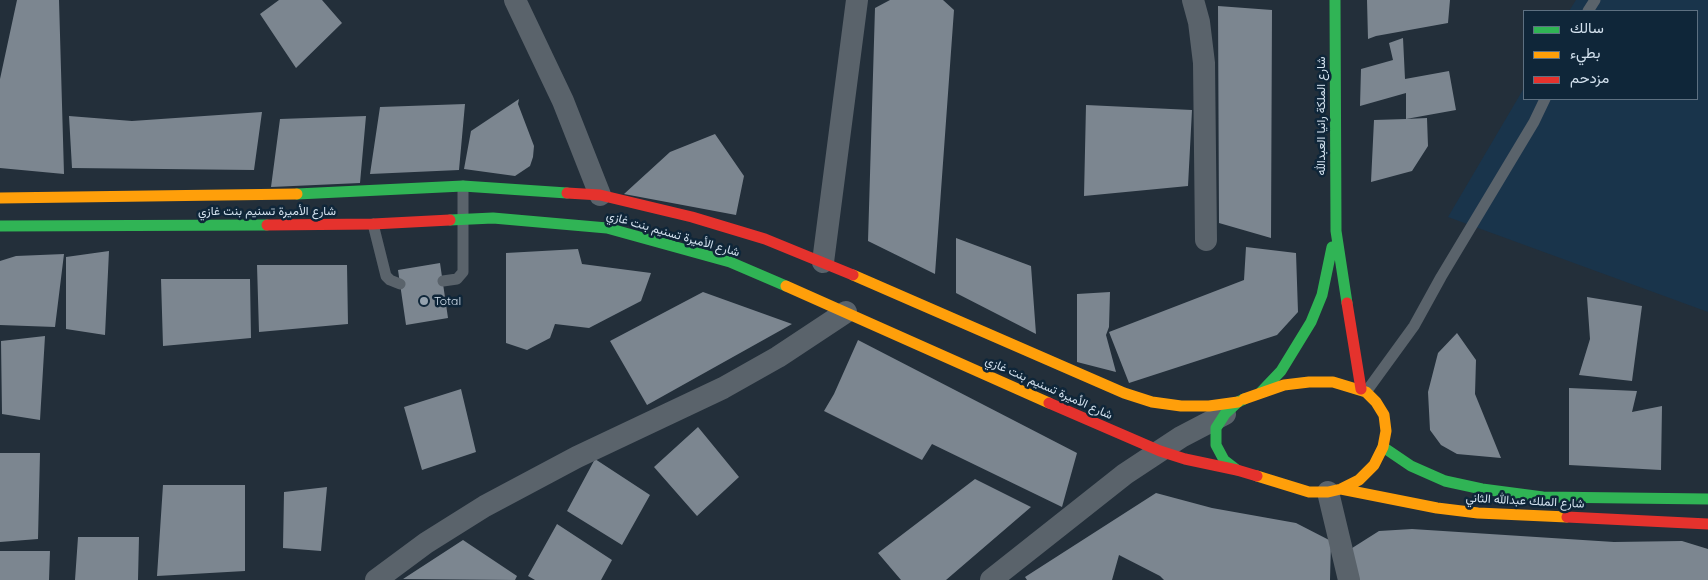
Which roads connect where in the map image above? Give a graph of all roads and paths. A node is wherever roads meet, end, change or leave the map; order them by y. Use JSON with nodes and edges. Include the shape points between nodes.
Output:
{"nodes":[{"id":1,"x":515,"y":0,"type":"edge"},
{"id":2,"x":857,"y":0,"type":"edge"},
{"id":3,"x":1193,"y":0,"type":"edge"},
{"id":4,"x":1334,"y":0,"type":"edge"},
{"id":5,"x":1545,"y":100,"type":"edge"},
{"id":6,"x":463,"y":186,"type":"junction"},
{"id":7,"x":600,"y":195,"type":"junction"},
{"id":8,"x":0,"y":198,"type":"edge"},
{"id":9,"x":464,"y":219,"type":"junction"},
{"id":10,"x":373,"y":224,"type":"junction"},
{"id":11,"x":0,"y":226,"type":"edge"},
{"id":12,"x":1336,"y":231,"type":"junction"},
{"id":13,"x":1206,"y":240,"type":"dead end"},
{"id":14,"x":823,"y":262,"type":"junction"},
{"id":15,"x":443,"y":281,"type":"dead end"},
{"id":16,"x":400,"y":284,"type":"dead end"},
{"id":17,"x":846,"y":312,"type":"junction"},
{"id":18,"x":1363,"y":390,"type":"junction"},
{"id":19,"x":1261,"y":392,"type":"junction"},
{"id":20,"x":1231,"y":408,"type":"junction"},
{"id":21,"x":1383,"y":447,"type":"junction"},
{"id":22,"x":1160,"y":451,"type":"junction"},
{"id":23,"x":1237,"y":470,"type":"junction"},
{"id":24,"x":1335,"y":491,"type":"junction"},
{"id":25,"x":1708,"y":499,"type":"edge"},
{"id":26,"x":1706,"y":525,"type":"edge"},
{"id":27,"x":376,"y":580,"type":"edge"},
{"id":28,"x":991,"y":580,"type":"edge"},
{"id":29,"x":1349,"y":580,"type":"edge"}],
"edges":[{"from":1,"to":7,"type":"street","via":[[563,101]]},
{"from":2,"to":14,"type":"street"},
{"from":3,"to":13,"type":"street","via":[[1200,22],[1204,63]]},
{"from":4,"to":12,"type":"main road","name":"شارع الملكة رانيا العبدالله"},
{"from":5,"to":18,"type":"lane","via":[[1414,326]]},
{"from":6,"to":7,"type":"main road","name":"شارع الأميرة تسنيم بنت غازي"},
{"from":6,"to":8,"type":"main road","name":"شارع الأميرة تسنيم بنت غازي","via":[[284,194]]},
{"from":6,"to":9,"type":"lane"},
{"from":7,"to":14,"type":"main road","name":"شارع الأميرة تسنيم بنت غازي","via":[[692,217],[765,239]]},
{"from":9,"to":10,"type":"main road","name":"شارع الأميرة تسنيم بنت غازي"},
{"from":9,"to":15,"type":"lane","via":[[462,272],[457,279]]},
{"from":9,"to":17,"type":"main road","name":"شارع الأميرة تسنيم بنت غازي","via":[[492,218],[607,228],[730,262]]},
{"from":10,"to":11,"type":"main road","name":"شارع الأميرة تسنيم بنت غازي"},
{"from":10,"to":16,"type":"lane","via":[[386,276]]},
{"from":12,"to":18,"type":"main road","name":"شارع الملكة رانيا العبدالله"},
{"from":12,"to":19,"type":"main road","name":"شارع الملكة رانيا العبدالله","via":[[1322,295],[1311,322],[1286,363]]},
{"from":14,"to":20,"type":"main road","name":"شارع الأميرة تسنيم بنت غازي","via":[[1124,393],[1180,406]]},
{"from":17,"to":22,"type":"main road","name":"شارع الأميرة تسنيم بنت غازي"},
{"from":17,"to":27,"type":"street","via":[[778,357],[723,388],[577,457],[485,506],[426,543]]},
{"from":18,"to":19,"type":"main road","via":[[1333,382],[1309,382]]},
{"from":18,"to":21,"type":"main road","via":[[1384,415]]},
{"from":19,"to":20,"type":"main road"},
{"from":20,"to":22,"type":"street"},
{"from":20,"to":23,"type":"main road","via":[[1216,428],[1216,445],[1224,460]]},
{"from":21,"to":24,"type":"main road","via":[[1374,465],[1359,480]]},
{"from":21,"to":25,"type":"main road","name":"شارع الملك عبدالله الثاني","via":[[1411,466],[1444,481],[1482,489],[1543,496]]},
{"from":22,"to":23,"type":"main road","name":"شارع الأميرة تسنيم بنت غازي"},
{"from":22,"to":28,"type":"street","via":[[1125,474]]},
{"from":23,"to":24,"type":"main road","via":[[1310,492]]},
{"from":24,"to":26,"type":"main road","name":"شارع الملك عبدالله الثاني","via":[[1478,513]]},
{"from":24,"to":29,"type":"street"}]}
